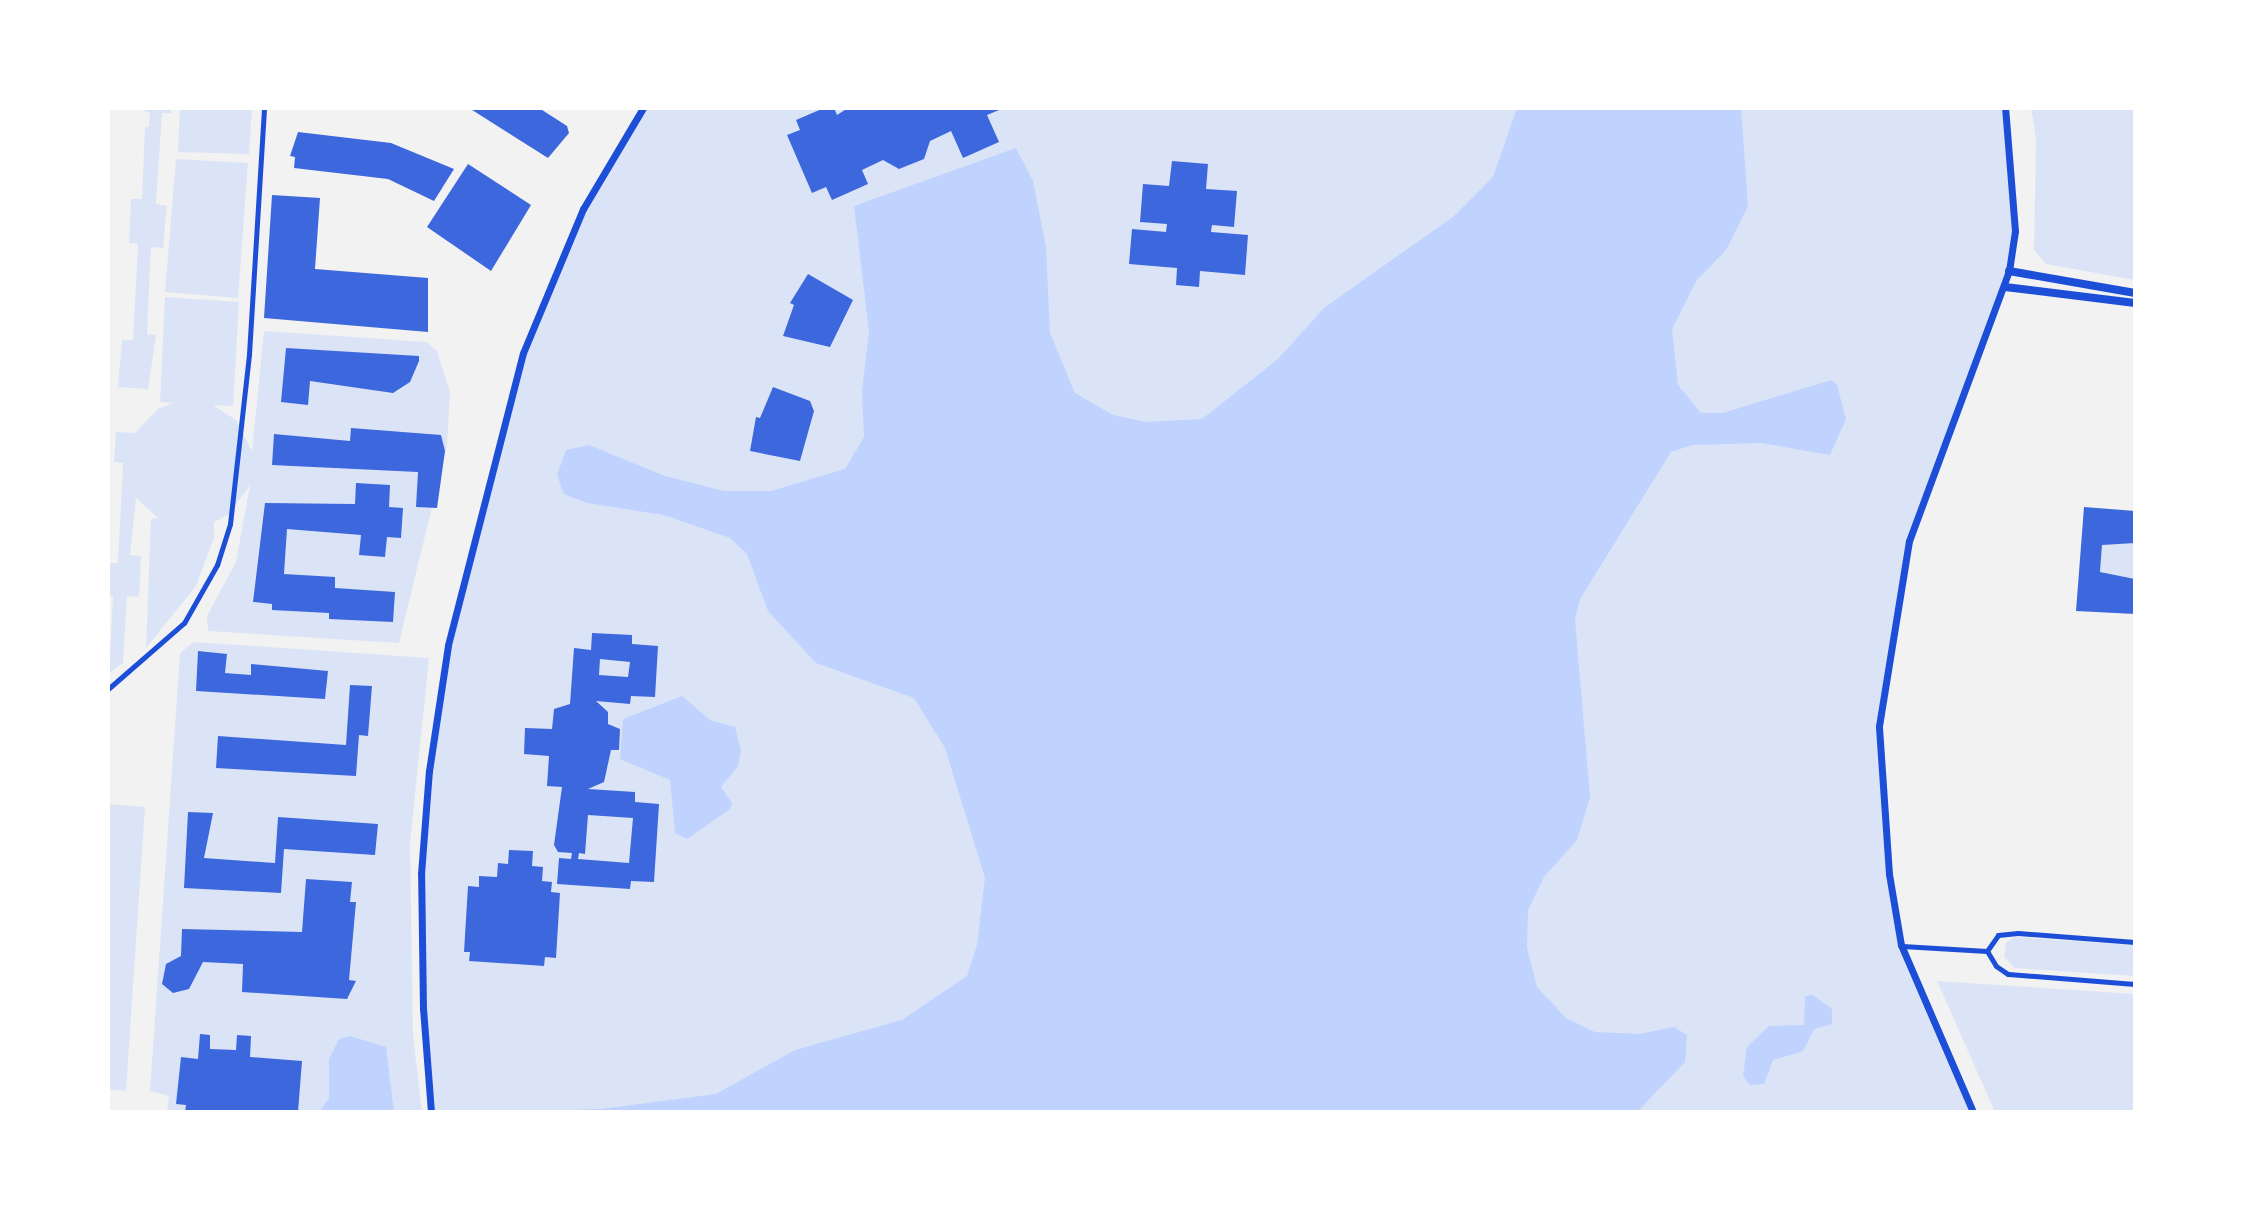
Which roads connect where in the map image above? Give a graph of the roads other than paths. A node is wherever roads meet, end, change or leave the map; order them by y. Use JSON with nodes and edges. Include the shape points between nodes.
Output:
{"nodes":[{"id":1,"x":264,"y":108,"type":"edge"},
{"id":2,"x":643,"y":108,"type":"edge"},
{"id":3,"x":2005,"y":108,"type":"edge"},
{"id":4,"x":2009,"y":271,"type":"junction"},
{"id":5,"x":2005,"y":287,"type":"junction"},
{"id":6,"x":2135,"y":293,"type":"edge"},
{"id":7,"x":2135,"y":303,"type":"edge"},
{"id":8,"x":108,"y":689,"type":"edge"},
{"id":9,"x":2135,"y":942,"type":"edge"},
{"id":10,"x":1901,"y":945,"type":"junction"},
{"id":11,"x":1987,"y":951,"type":"junction"},
{"id":12,"x":2135,"y":984,"type":"edge"},
{"id":13,"x":431,"y":1112,"type":"edge"},
{"id":14,"x":1973,"y":1112,"type":"edge"}],
"edges":[{"from":1,"to":8,"type":"street","via":[[248,366],[230,524],[217,565],[184,623]]},
{"from":2,"to":13,"type":"street","via":[[583,209],[548,286],[513,387],[448,645],[421,874]]},
{"from":3,"to":4,"type":"street","via":[[2015,231]]},
{"from":4,"to":5,"type":"street"},
{"from":4,"to":6,"type":"main road"},
{"from":5,"to":7,"type":"main road"},
{"from":5,"to":10,"type":"street","via":[[1932,471],[1905,557],[1879,726],[1889,874]]},
{"from":9,"to":11,"type":"street","via":[[2003,933]]},
{"from":10,"to":11,"type":"street"},
{"from":10,"to":14,"type":"street"},
{"from":11,"to":12,"type":"street","via":[[2008,974]]}]}
